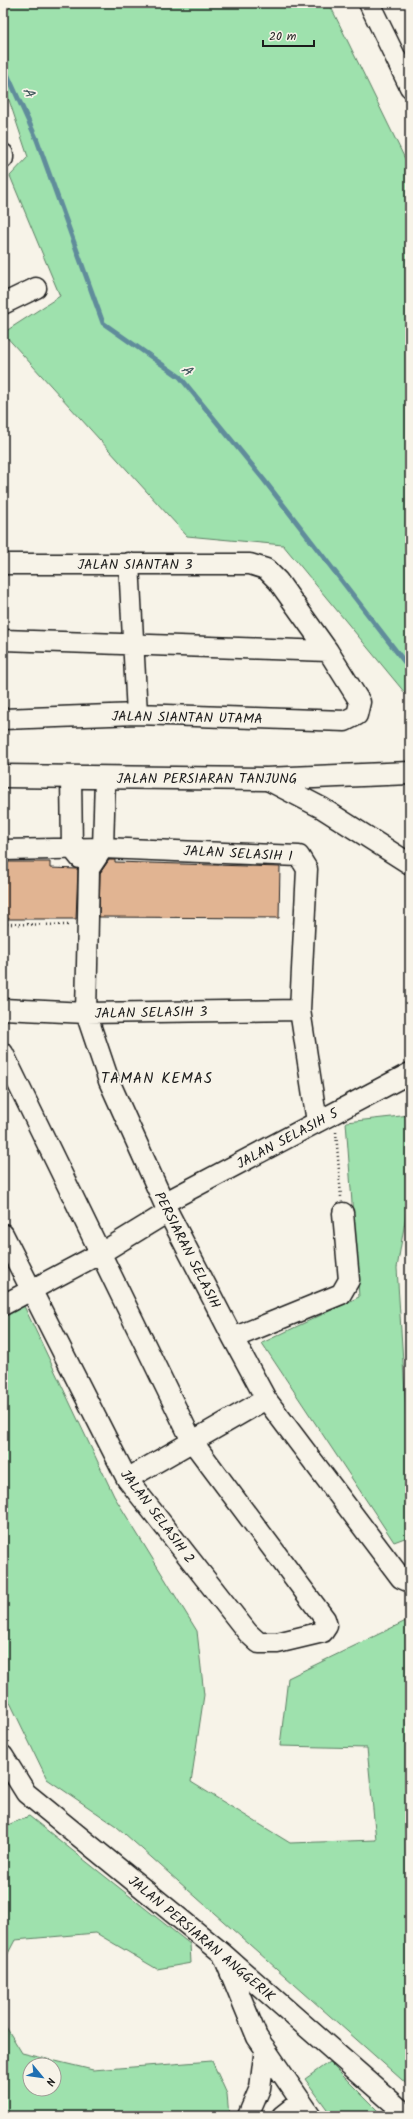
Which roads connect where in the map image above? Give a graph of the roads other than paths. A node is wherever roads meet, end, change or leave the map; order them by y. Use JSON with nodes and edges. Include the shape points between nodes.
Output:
{"nodes":[{"id":1,"x":369,"y":3,"type":"edge"},
{"id":2,"x":410,"y":87,"type":"edge"},
{"id":3,"x":3,"y":154,"type":"edge"},
{"id":4,"x":3,"y":158,"type":"edge"},
{"id":5,"x":36,"y":288,"type":"dead end"},
{"id":6,"x":3,"y":304,"type":"edge"},
{"id":7,"x":129,"y":563,"type":"junction"},
{"id":8,"x":3,"y":564,"type":"edge"},
{"id":9,"x":3,"y":640,"type":"edge"},
{"id":10,"x":133,"y":646,"type":"junction"},
{"id":11,"x":328,"y":651,"type":"junction"},
{"id":12,"x":137,"y":714,"type":"junction"},
{"id":13,"x":4,"y":717,"type":"edge"},
{"id":14,"x":410,"y":773,"type":"edge"},
{"id":15,"x":3,"y":776,"type":"edge"},
{"id":16,"x":71,"y":777,"type":"junction"},
{"id":17,"x":105,"y":778,"type":"junction"},
{"id":18,"x":266,"y":778,"type":"junction"},
{"id":19,"x":72,"y":848,"type":"junction"},
{"id":20,"x":103,"y":848,"type":"junction"},
{"id":21,"x":3,"y":850,"type":"edge"},
{"id":22,"x":410,"y":864,"type":"edge"},
{"id":23,"x":89,"y":869,"type":"junction"},
{"id":24,"x":3,"y":1009,"type":"edge"},
{"id":25,"x":300,"y":1010,"type":"junction"},
{"id":26,"x":86,"y":1013,"type":"junction"},
{"id":27,"x":3,"y":1053,"type":"edge"},
{"id":28,"x":410,"y":1073,"type":"edge"},
{"id":29,"x":317,"y":1122,"type":"junction"},
{"id":30,"x":166,"y":1207,"type":"junction"},
{"id":31,"x":343,"y":1213,"type":"road end"},
{"id":32,"x":3,"y":1234,"type":"edge"},
{"id":33,"x":101,"y":1253,"type":"junction"},
{"id":34,"x":32,"y":1291,"type":"junction"},
{"id":35,"x":3,"y":1304,"type":"edge"},
{"id":36,"x":232,"y":1338,"type":"junction"},
{"id":37,"x":266,"y":1398,"type":"junction"},
{"id":38,"x":192,"y":1441,"type":"junction"},
{"id":39,"x":127,"y":1479,"type":"junction"},
{"id":40,"x":410,"y":1582,"type":"edge"},
{"id":41,"x":3,"y":1756,"type":"edge"},
{"id":42,"x":222,"y":1953,"type":"junction"},
{"id":43,"x":265,"y":2048,"type":"junction"},
{"id":44,"x":306,"y":2108,"type":"edge"},
{"id":45,"x":248,"y":2116,"type":"edge"},
{"id":46,"x":282,"y":2116,"type":"edge"},
{"id":47,"x":408,"y":2116,"type":"edge"}],
"edges":[{"from":1,"to":2,"type":"street"},
{"from":3,"to":4,"type":"street"},
{"from":5,"to":6,"type":"street"},
{"from":7,"to":8,"type":"street","name":"JALAN SIANTAN 3"},
{"from":7,"to":10,"type":"street"},
{"from":7,"to":11,"type":"street","name":"JALAN SIANTAN 3","via":[[250,564],[266,569],[278,581]]},
{"from":9,"to":10,"type":"street"},
{"from":10,"to":11,"type":"street"},
{"from":10,"to":12,"type":"street"},
{"from":11,"to":12,"type":"street","name":"JALAN SIANTAN UTAMA","via":[[360,702],[357,715],[344,721]]},
{"from":12,"to":13,"type":"street","name":"JALAN SIANTAN UTAMA"},
{"from":14,"to":18,"type":"main road","name":"JALAN PERSIARAN TANJUNG"},
{"from":15,"to":16,"type":"main road","name":"JALAN PERSIARAN TANJUNG"},
{"from":16,"to":17,"type":"main road","name":"JALAN PERSIARAN TANJUNG"},
{"from":16,"to":19,"type":"street"},
{"from":17,"to":18,"type":"main road","name":"JALAN PERSIARAN TANJUNG"},
{"from":17,"to":20,"type":"street"},
{"from":18,"to":22,"type":"street","via":[[322,808]]},
{"from":19,"to":20,"type":"street","name":"JALAN SELASIH 1"},
{"from":19,"to":21,"type":"street","name":"JALAN SELASIH 1"},
{"from":19,"to":23,"type":"street"},
{"from":20,"to":23,"type":"street"},
{"from":20,"to":25,"type":"street","name":"JALAN SELASIH 1","via":[[299,856],[307,869]]},
{"from":23,"to":26,"type":"street","name":"PERSIARAN SELASIH"},
{"from":24,"to":26,"type":"street","name":"JALAN SELASIH 3"},
{"from":25,"to":26,"type":"street","name":"JALAN SELASIH 3"},
{"from":25,"to":29,"type":"street","name":"JALAN SELASIH 1"},
{"from":26,"to":30,"type":"street","name":"PERSIARAN SELASIH","via":[[109,1081]]},
{"from":27,"to":33,"type":"street"},
{"from":28,"to":29,"type":"street","name":"JALAN SELASIH 5"},
{"from":29,"to":30,"type":"street","name":"JALAN SELASIH 5"},
{"from":30,"to":33,"type":"street","name":"JALAN SELASIH 5"},
{"from":30,"to":36,"type":"street","name":"PERSIARAN SELASIH"},
{"from":31,"to":36,"type":"street","via":[[349,1280],[341,1294]]},
{"from":32,"to":34,"type":"street","name":"JALAN SELASIH 2"},
{"from":33,"to":34,"type":"street","name":"JALAN SELASIH 5"},
{"from":33,"to":38,"type":"street"},
{"from":34,"to":35,"type":"street"},
{"from":34,"to":39,"type":"street","name":"JALAN SELASIH 2"},
{"from":36,"to":37,"type":"street","name":"PERSIARAN SELASIH"},
{"from":37,"to":38,"type":"street"},
{"from":37,"to":40,"type":"street","name":"PERSIARAN SELASIH","via":[[401,1578]]},
{"from":38,"to":39,"type":"street"},
{"from":38,"to":39,"type":"street","name":"JALAN SELASIH 2","via":[[325,1619],[327,1626],[323,1632],[277,1643],[260,1643],[248,1633]]},
{"from":41,"to":42,"type":"street","name":"JALAN PERSIARAN ANGGERIK","via":[[26,1792]]},
{"from":42,"to":43,"type":"street","via":[[257,2037]]},
{"from":42,"to":47,"type":"street","name":"JALAN PERSIARAN ANGGERIK"},
{"from":43,"to":44,"type":"street"},
{"from":43,"to":45,"type":"street","via":[[260,2088]]},
{"from":44,"to":46,"type":"street"}]}
